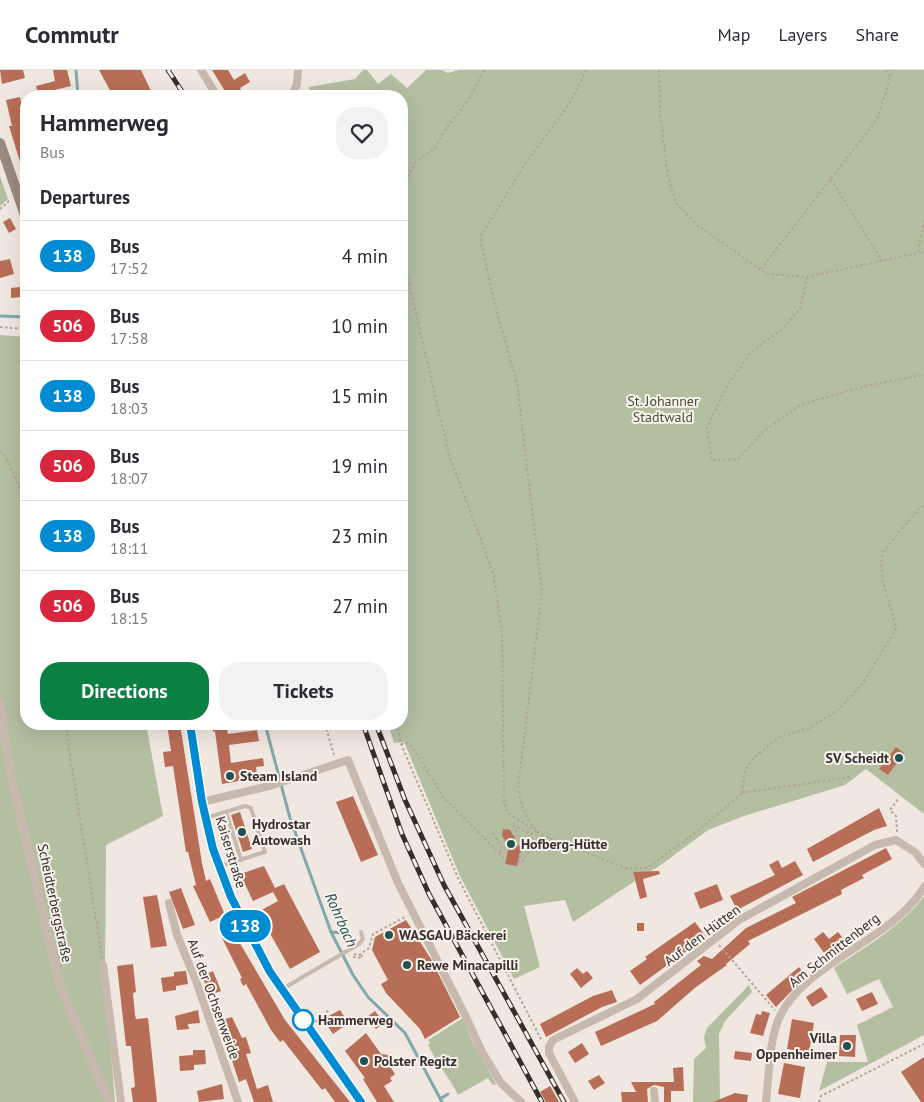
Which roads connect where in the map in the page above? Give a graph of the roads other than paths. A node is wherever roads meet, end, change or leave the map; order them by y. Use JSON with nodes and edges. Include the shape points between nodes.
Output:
{"nodes":[{"id":1,"x":201,"y":70,"type":"edge"},
{"id":2,"x":298,"y":70,"type":"edge"},
{"id":3,"x":213,"y":90,"type":"edge"},
{"id":4,"x":294,"y":90,"type":"edge"},
{"id":5,"x":0,"y":143,"type":"edge"},
{"id":6,"x":20,"y":203,"type":"edge"},
{"id":7,"x":0,"y":702,"type":"edge"},
{"id":8,"x":191,"y":730,"type":"edge"},
{"id":9,"x":202,"y":802,"type":"junction"},
{"id":10,"x":226,"y":812,"type":"junction"},
{"id":11,"x":206,"y":818,"type":"junction"},
{"id":12,"x":241,"y":860,"type":"junction"},
{"id":13,"x":924,"y":864,"type":"edge"},
{"id":14,"x":219,"y":866,"type":"junction"},
{"id":15,"x":924,"y":887,"type":"edge"},
{"id":16,"x":169,"y":903,"type":"dead end"},
{"id":17,"x":361,"y":932,"type":"dead end"},
{"id":18,"x":103,"y":965,"type":"road end"},
{"id":19,"x":282,"y":990,"type":"junction"},
{"id":20,"x":654,"y":1091,"type":"dead end"},
{"id":21,"x":109,"y":1102,"type":"edge"},
{"id":22,"x":120,"y":1102,"type":"edge"},
{"id":23,"x":238,"y":1102,"type":"edge"},
{"id":24,"x":361,"y":1102,"type":"edge"},
{"id":25,"x":520,"y":1102,"type":"edge"},
{"id":26,"x":575,"y":1102,"type":"edge"},
{"id":27,"x":655,"y":1102,"type":"edge"},
{"id":28,"x":766,"y":1102,"type":"edge"}],
"edges":[{"from":1,"to":3,"type":"street"},
{"from":2,"to":4,"type":"street"},
{"from":5,"to":6,"type":"main road"},
{"from":7,"to":21,"type":"street","name":"Scheidterbergstraße","via":[[10,771],[59,983]]},
{"from":8,"to":9,"type":"main road","name":"Kaiserstraße"},
{"from":9,"to":11,"type":"main road","name":"Kaiserstraße"},
{"from":9,"to":25,"type":"street","via":[[348,760],[387,859],[482,1052],[501,1083]]},
{"from":10,"to":11,"type":"lane"},
{"from":10,"to":12,"type":"lane"},
{"from":10,"to":12,"type":"lane","via":[[245,806],[251,808],[265,852]]},
{"from":11,"to":14,"type":"main road","name":"Kaiserstraße"},
{"from":12,"to":14,"type":"lane"},
{"from":13,"to":26,"type":"street","name":"Auf den Hütten","via":[[896,840],[874,845],[739,920],[647,993],[553,1040],[549,1054]]},
{"from":14,"to":19,"type":"main road","name":"Kaiserstraße","via":[[238,912]]},
{"from":15,"to":28,"type":"street","name":"Am Schmittenberg","via":[[911,904],[876,935],[835,962],[788,1003],[780,1015],[775,1034]]},
{"from":16,"to":23,"type":"street","name":"Auf der Ochsenweide","via":[[177,935]]},
{"from":17,"to":19,"type":"lane","via":[[363,939],[359,944]]},
{"from":18,"to":22,"type":"street"},
{"from":19,"to":24,"type":"main road","name":"Kaiserstraße"},
{"from":20,"to":27,"type":"street"}]}
